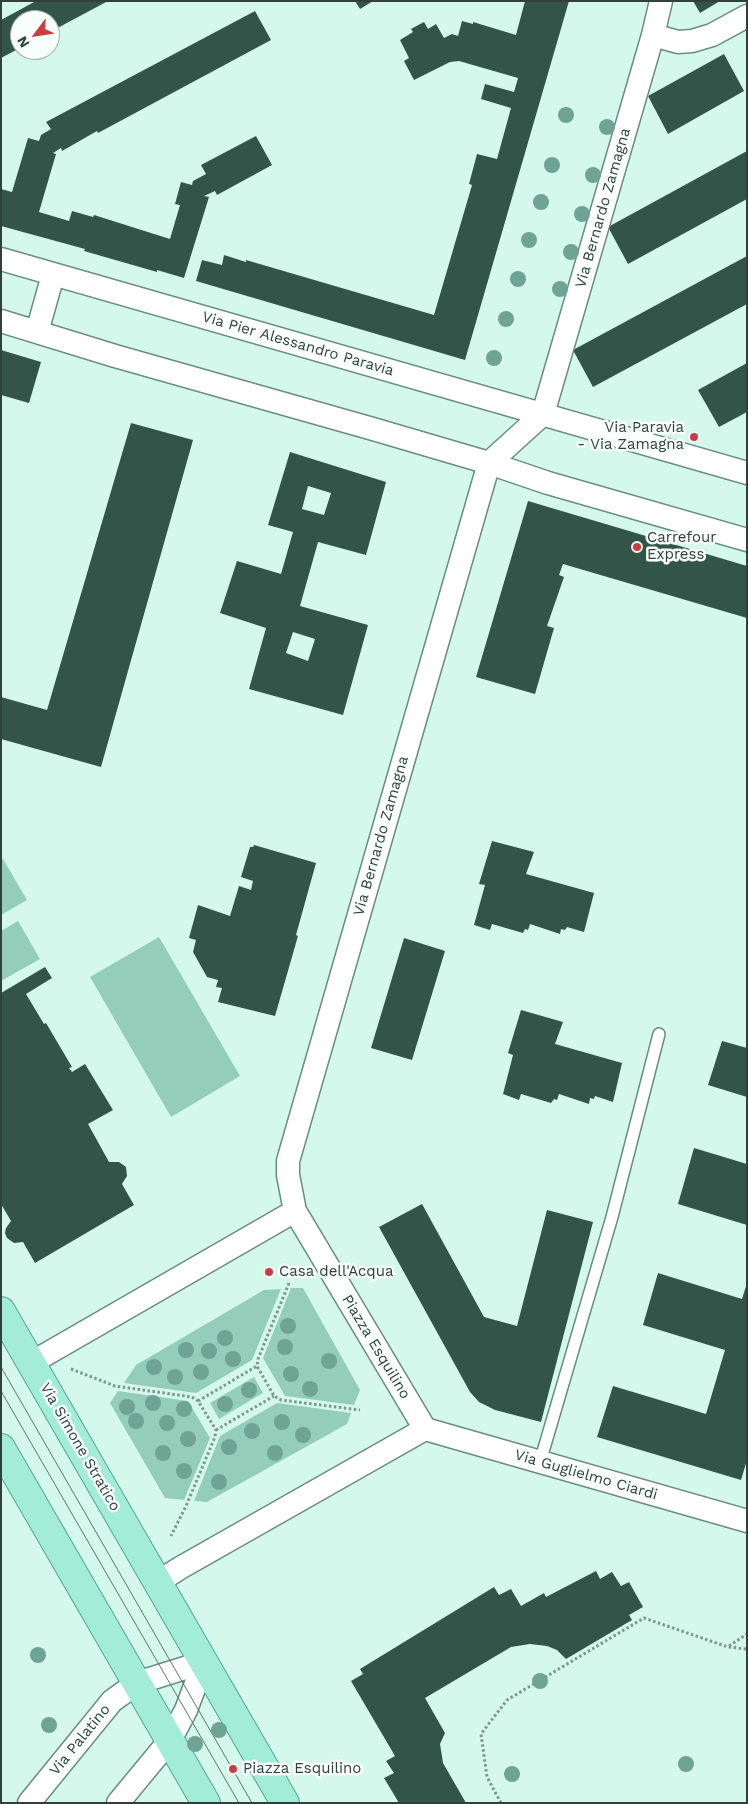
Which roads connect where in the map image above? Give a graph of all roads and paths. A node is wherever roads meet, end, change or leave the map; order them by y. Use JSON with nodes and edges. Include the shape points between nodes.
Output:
{"nodes":[{"id":1,"x":661,"y":1,"type":"edge"},
{"id":2,"x":747,"y":16,"type":"edge"},
{"id":3,"x":653,"y":35,"type":"junction"},
{"id":4,"x":1,"y":259,"type":"edge"},
{"id":5,"x":53,"y":275,"type":"junction"},
{"id":6,"x":1,"y":321,"type":"edge"},
{"id":7,"x":37,"y":332,"type":"junction"},
{"id":8,"x":543,"y":414,"type":"junction"},
{"id":9,"x":489,"y":463,"type":"junction"},
{"id":10,"x":747,"y":473,"type":"edge"},
{"id":11,"x":747,"y":540,"type":"edge"},
{"id":12,"x":659,"y":1034,"type":"dead end"},
{"id":13,"x":295,"y":1211,"type":"junction"},
{"id":14,"x":289,"y":1283,"type":"dead end"},
{"id":15,"x":1,"y":1311,"type":"edge"},
{"id":16,"x":31,"y":1363,"type":"junction"},
{"id":17,"x":257,"y":1366,"type":"junction"},
{"id":18,"x":71,"y":1369,"type":"dead end"},
{"id":19,"x":274,"y":1396,"type":"junction"},
{"id":20,"x":198,"y":1401,"type":"junction"},
{"id":21,"x":360,"y":1410,"type":"dead end"},
{"id":22,"x":425,"y":1429,"type":"junction"},
{"id":23,"x":216,"y":1430,"type":"junction"},
{"id":24,"x":1,"y":1448,"type":"edge"},
{"id":25,"x":540,"y":1462,"type":"junction"},
{"id":26,"x":747,"y":1521,"type":"edge"},
{"id":27,"x":171,"y":1536,"type":"dead end"},
{"id":28,"x":158,"y":1582,"type":"junction"},
{"id":29,"x":747,"y":1634,"type":"edge"},
{"id":30,"x":728,"y":1647,"type":"junction"},
{"id":31,"x":747,"y":1649,"type":"edge"},
{"id":32,"x":204,"y":1662,"type":"junction"},
{"id":33,"x":137,"y":1683,"type":"junction"},
{"id":34,"x":170,"y":1740,"type":"junction"},
{"id":35,"x":29,"y":1803,"type":"edge"},
{"id":36,"x":118,"y":1803,"type":"edge"},
{"id":37,"x":206,"y":1803,"type":"edge"},
{"id":38,"x":285,"y":1803,"type":"edge"},
{"id":39,"x":501,"y":1803,"type":"edge"}],
"edges":[{"from":1,"to":3,"type":"street","name":"Via Bernardo Zamagna"},
{"from":2,"to":3,"type":"street","via":[[712,35],[692,41],[678,42]]},
{"from":3,"to":8,"type":"street","name":"Via Bernardo Zamagna"},
{"from":4,"to":5,"type":"street","name":"Via Pier Alessandro Paravia"},
{"from":5,"to":7,"type":"street"},
{"from":5,"to":8,"type":"street","name":"Via Pier Alessandro Paravia"},
{"from":6,"to":7,"type":"street"},
{"from":7,"to":9,"type":"street"},
{"from":8,"to":9,"type":"street"},
{"from":8,"to":10,"type":"street","name":"Via Pier Alessandro Paravia"},
{"from":9,"to":11,"type":"street"},
{"from":9,"to":13,"type":"street","name":"Via Bernardo Zamagna","via":[[288,1161]]},
{"from":12,"to":25,"type":"lane","via":[[612,1217]]},
{"from":13,"to":16,"type":"street"},
{"from":13,"to":22,"type":"street","name":"Piazza Esquilino"},
{"from":14,"to":17,"type":"path"},
{"from":15,"to":16,"type":"main road","name":"Via Simone Stratico"},
{"from":16,"to":28,"type":"main road","name":"Via Simone Stratico"},
{"from":17,"to":19,"type":"path"},
{"from":17,"to":20,"type":"path"},
{"from":18,"to":20,"type":"path","via":[[115,1386],[192,1397]]},
{"from":19,"to":21,"type":"path","via":[[280,1400]]},
{"from":19,"to":23,"type":"path"},
{"from":20,"to":23,"type":"path"},
{"from":22,"to":25,"type":"street","name":"Via Guglielmo Ciardi"},
{"from":22,"to":28,"type":"street"},
{"from":23,"to":27,"type":"path"},
{"from":24,"to":33,"type":"main road"},
{"from":25,"to":26,"type":"street","name":"Via Guglielmo Ciardi"},
{"from":28,"to":32,"type":"main road","name":"Via Simone Stratico"},
{"from":29,"to":30,"type":"path"},
{"from":30,"to":31,"type":"path"},
{"from":30,"to":39,"type":"path","via":[[644,1618],[507,1700],[481,1734],[487,1777]]},
{"from":32,"to":33,"type":"street","name":"Via Palatino"},
{"from":32,"to":34,"type":"street","via":[[186,1710]]},
{"from":32,"to":38,"type":"main road","name":"Via Simone Stratico"},
{"from":33,"to":34,"type":"main road"},
{"from":33,"to":35,"type":"street","name":"Via Palatino","via":[[112,1701]]},
{"from":34,"to":36,"type":"street"},
{"from":34,"to":37,"type":"main road"}]}
